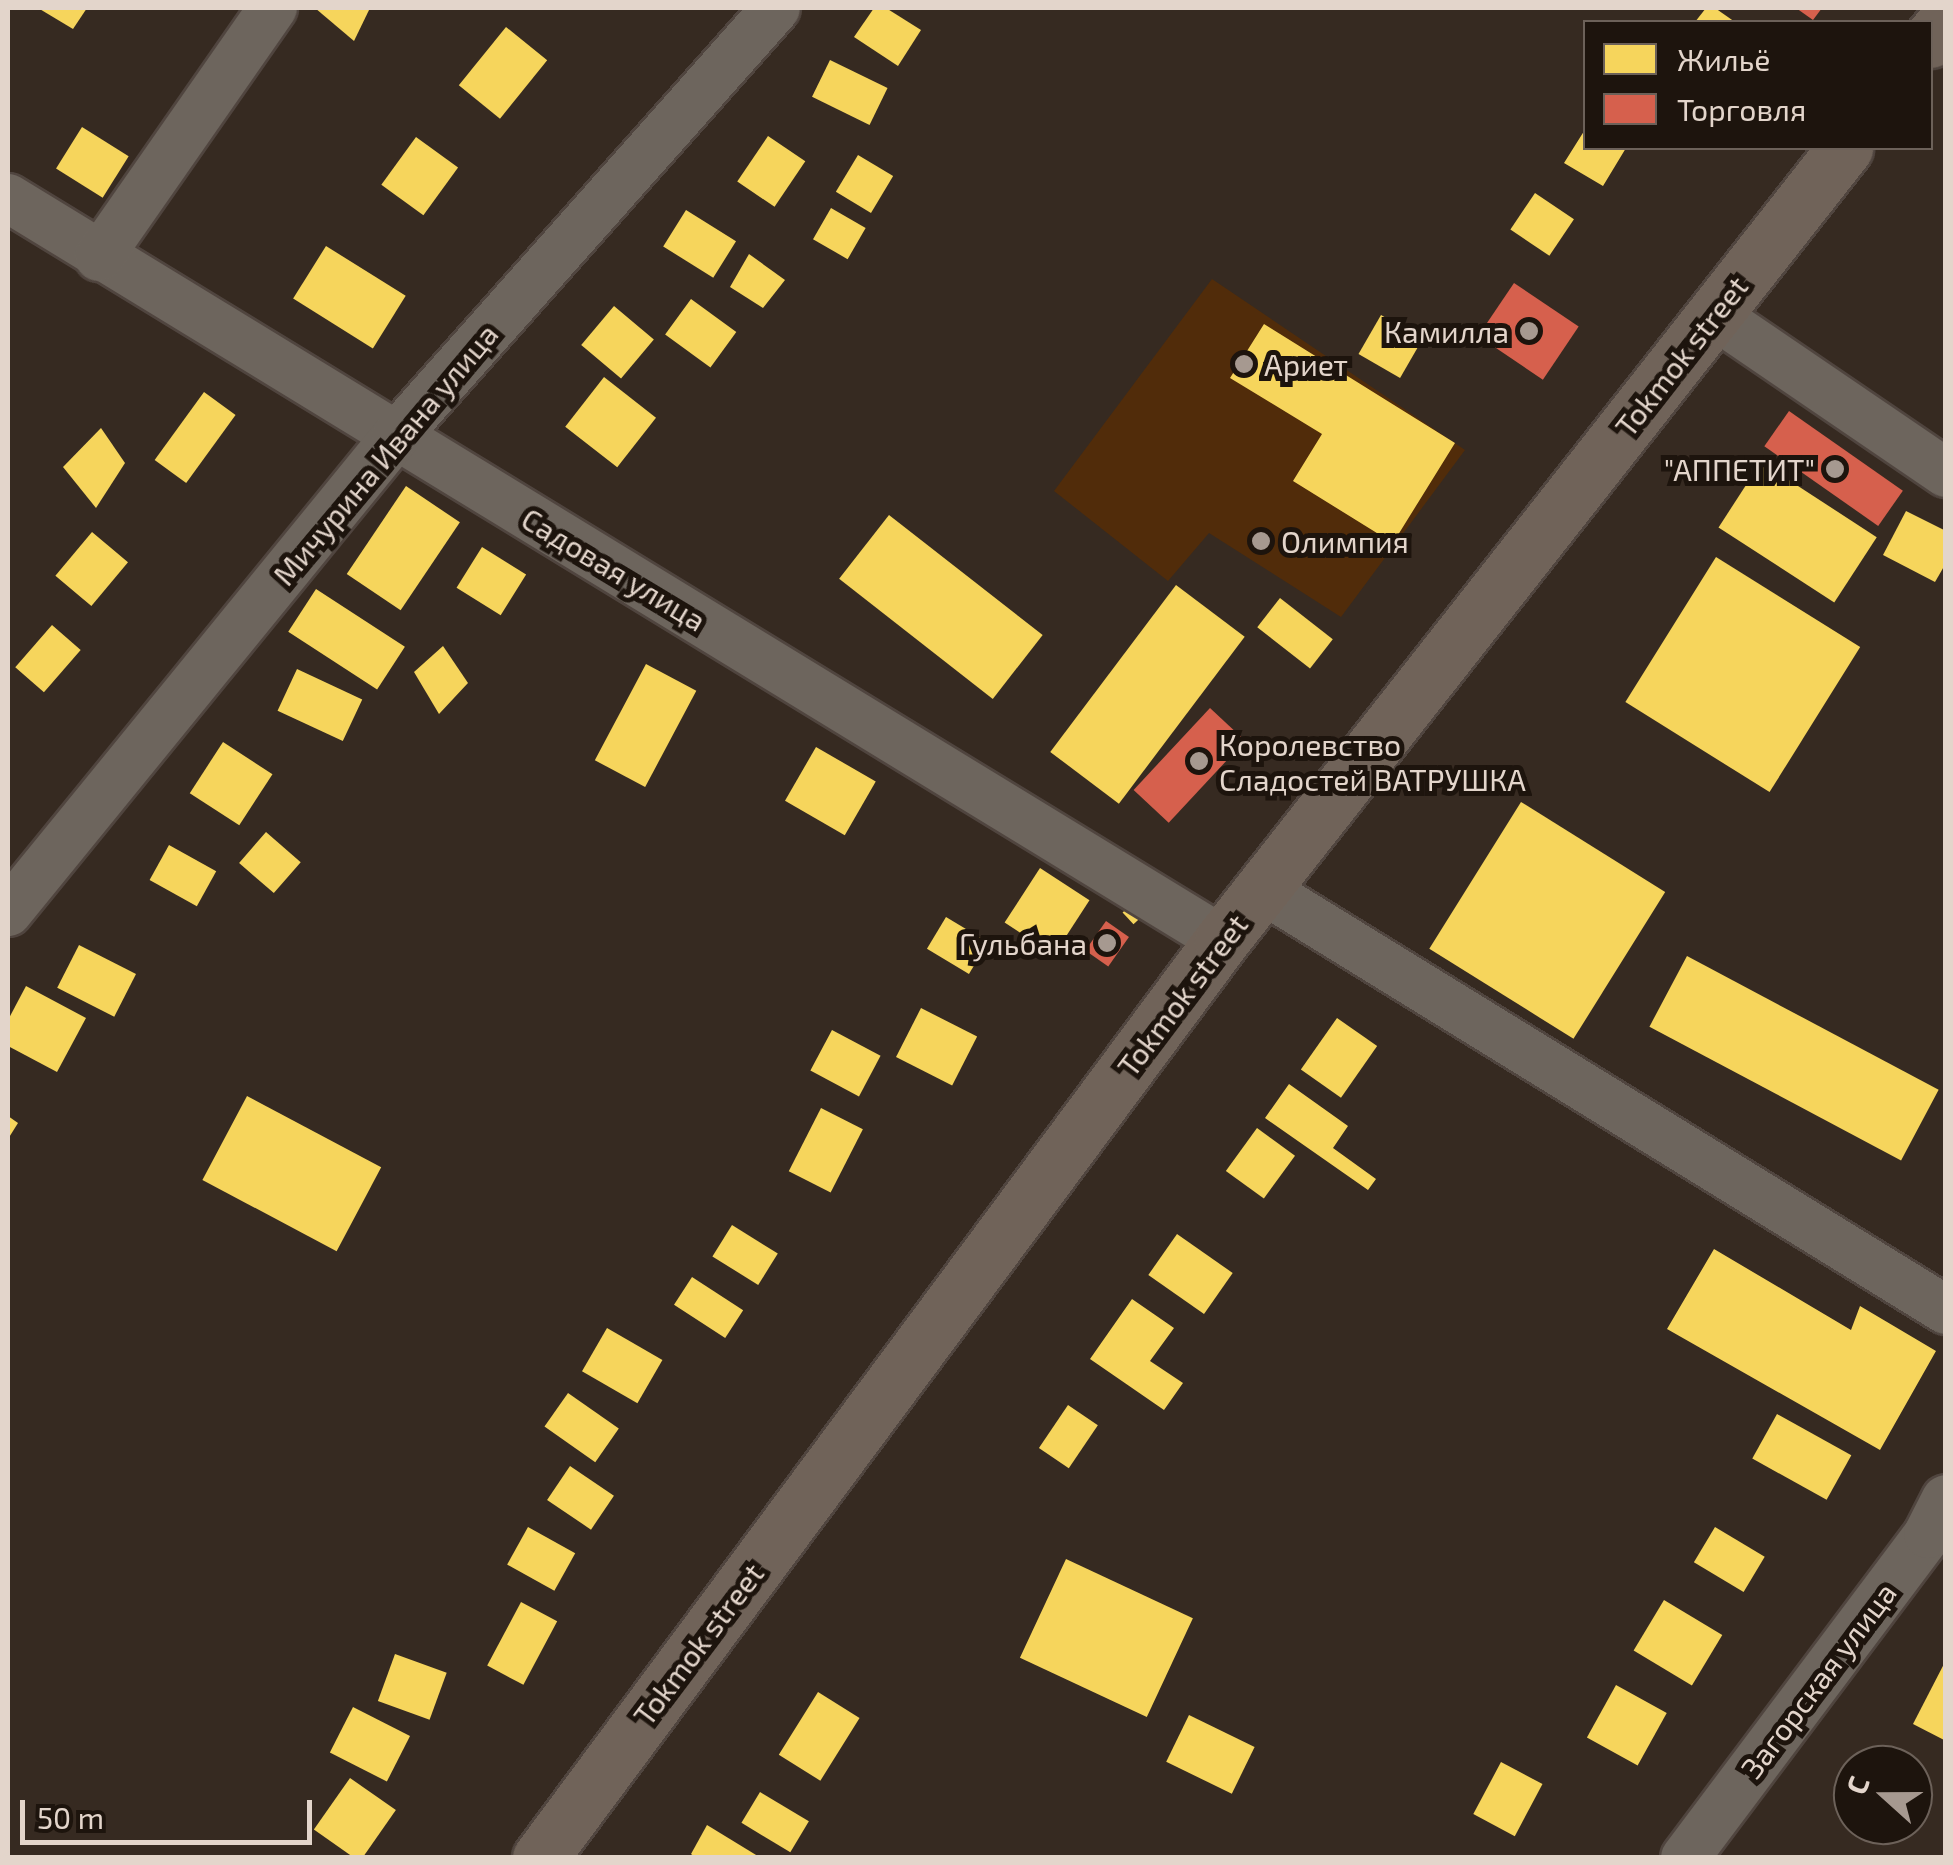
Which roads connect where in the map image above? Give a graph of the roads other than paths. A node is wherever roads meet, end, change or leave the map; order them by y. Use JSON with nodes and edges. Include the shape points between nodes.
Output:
{"nodes":[{"id":1,"x":273,"y":8,"type":"edge"},
{"id":2,"x":776,"y":8,"type":"edge"},
{"id":3,"x":1843,"y":150,"type":"edge"},
{"id":4,"x":8,"y":198,"type":"edge"},
{"id":5,"x":99,"y":257,"type":"junction"},
{"id":6,"x":1713,"y":314,"type":"junction"},
{"id":7,"x":396,"y":436,"type":"junction"},
{"id":8,"x":1946,"y":473,"type":"edge"},
{"id":9,"x":1262,"y":889,"type":"junction"},
{"id":10,"x":8,"y":912,"type":"edge"},
{"id":11,"x":1222,"y":940,"type":"junction"},
{"id":12,"x":1946,"y":1310,"type":"edge"},
{"id":13,"x":1946,"y":1499,"type":"edge"},
{"id":14,"x":540,"y":1858,"type":"edge"},
{"id":15,"x":1685,"y":1858,"type":"edge"}],
"edges":[{"from":1,"to":5,"type":"street"},
{"from":2,"to":7,"type":"street","name":"Мичурина Ивана улица"},
{"from":3,"to":6,"type":"main road","name":"Tokmok street"},
{"from":4,"to":5,"type":"street","name":"Садовая улица"},
{"from":5,"to":7,"type":"street","name":"Садовая улица"},
{"from":6,"to":8,"type":"street"},
{"from":6,"to":9,"type":"main road","name":"Tokmok street"},
{"from":7,"to":10,"type":"street","name":"Мичурина Ивана улица"},
{"from":7,"to":11,"type":"street","name":"Садовая улица"},
{"from":9,"to":11,"type":"main road","name":"Tokmok street"},
{"from":9,"to":12,"type":"street"},
{"from":11,"to":14,"type":"main road","name":"Tokmok street"},
{"from":13,"to":15,"type":"street","name":"Загорская улица","via":[[1928,1534]]}]}
